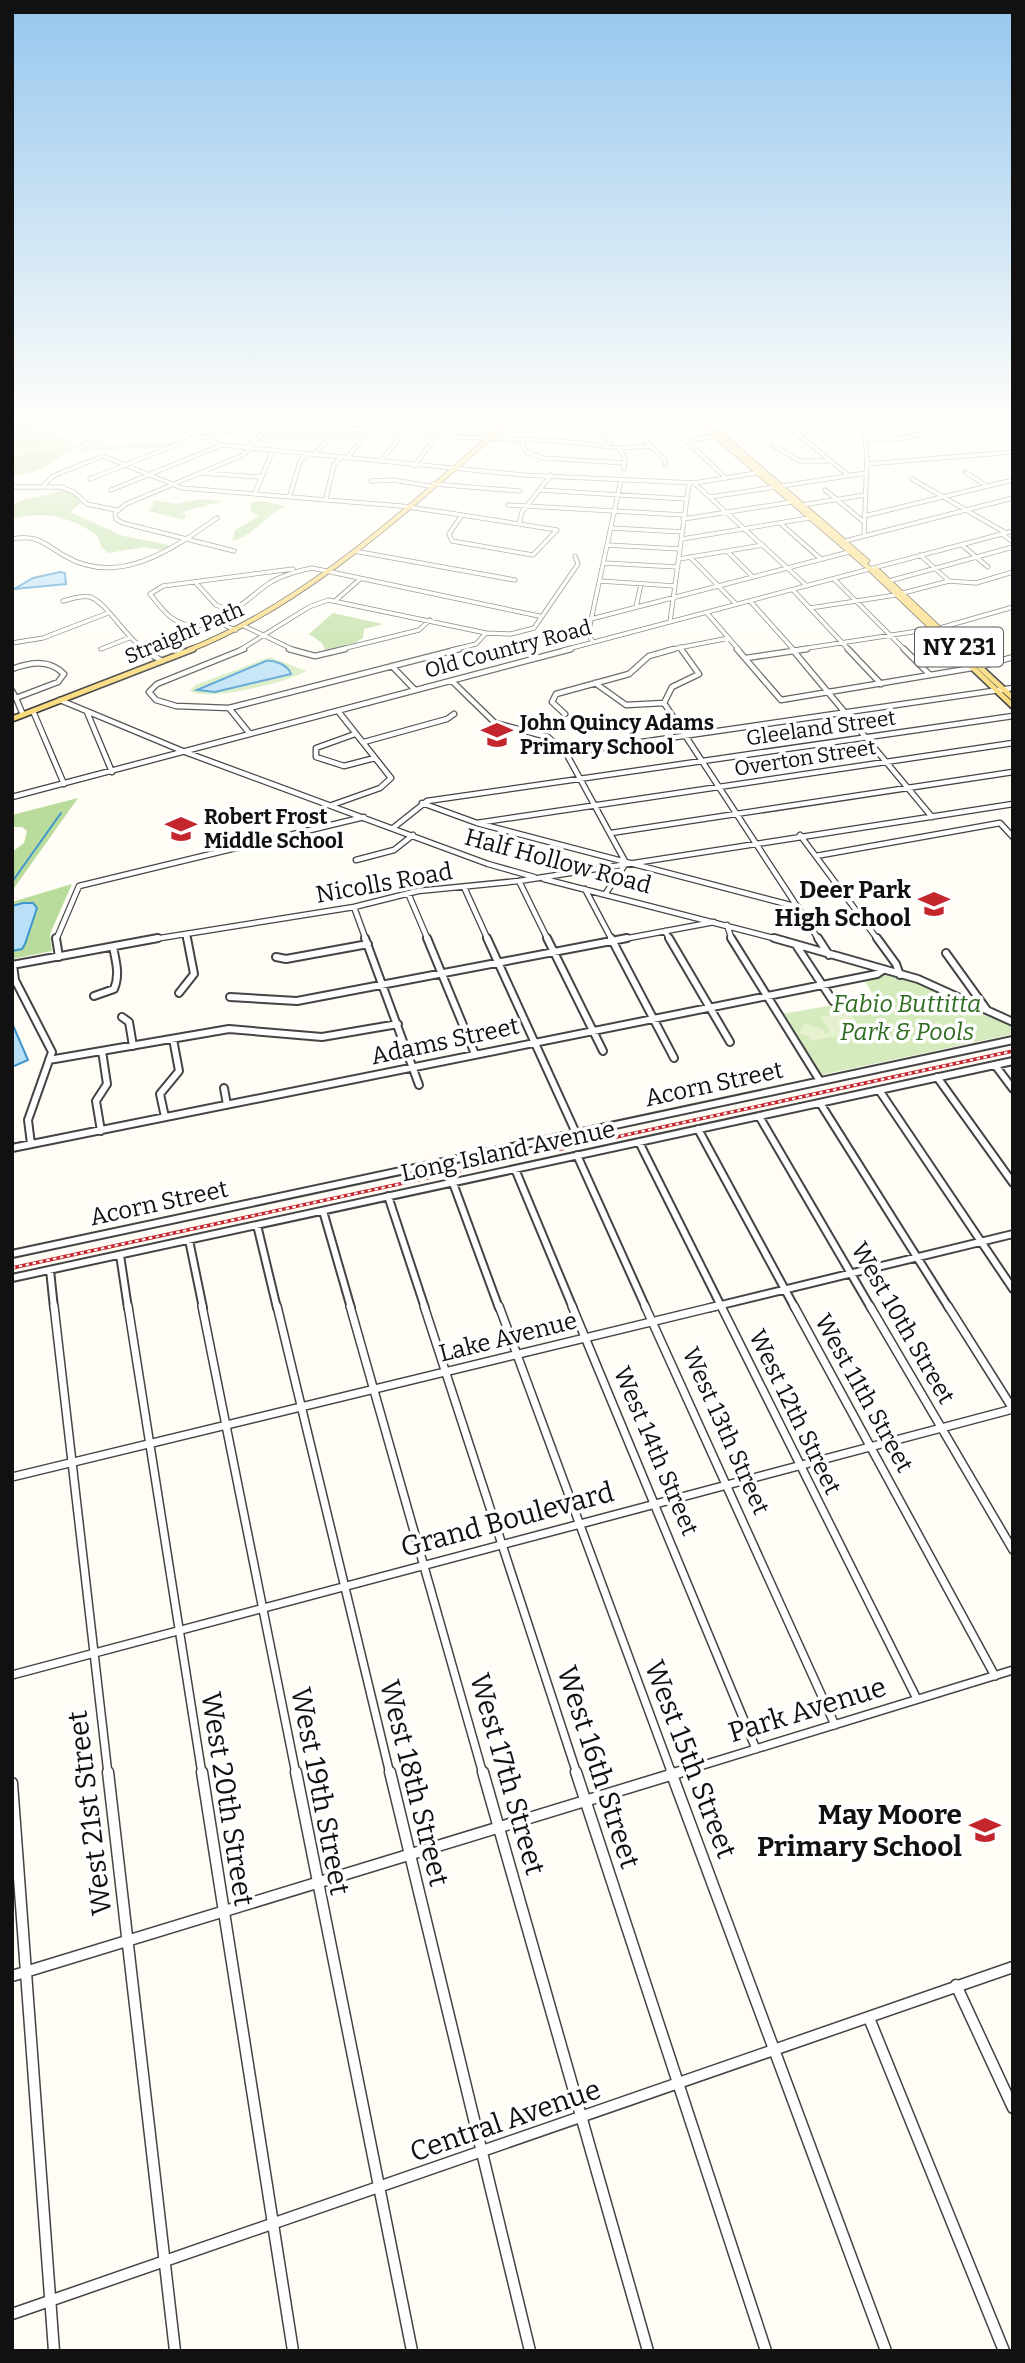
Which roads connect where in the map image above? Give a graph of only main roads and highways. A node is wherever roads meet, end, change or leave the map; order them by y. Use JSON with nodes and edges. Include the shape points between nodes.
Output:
{"nodes":[{"id":1,"x":378,"y":531,"type":"edge"},
{"id":2,"x":825,"y":531,"type":"edge"},
{"id":3,"x":833,"y":531,"type":"edge"},
{"id":4,"x":872,"y":568,"type":"junction"},
{"id":5,"x":899,"y":594,"type":"junction"},
{"id":6,"x":1013,"y":698,"type":"edge"},
{"id":7,"x":1013,"y":706,"type":"edge"},
{"id":8,"x":12,"y":719,"type":"edge"}],
"edges":[{"from":1,"to":8,"type":"main road","name":"Straight Path","via":[[244,626]]},
{"from":2,"to":4,"type":"main road","number":"NY 231"},
{"from":3,"to":4,"type":"main road","number":"NY 231"},
{"from":4,"to":5,"type":"main road","number":"NY 231"},
{"from":4,"to":5,"type":"main road","number":"NY 231"},
{"from":5,"to":6,"type":"main road","number":"NY 231"},
{"from":5,"to":7,"type":"main road","number":"NY 231"}]}
